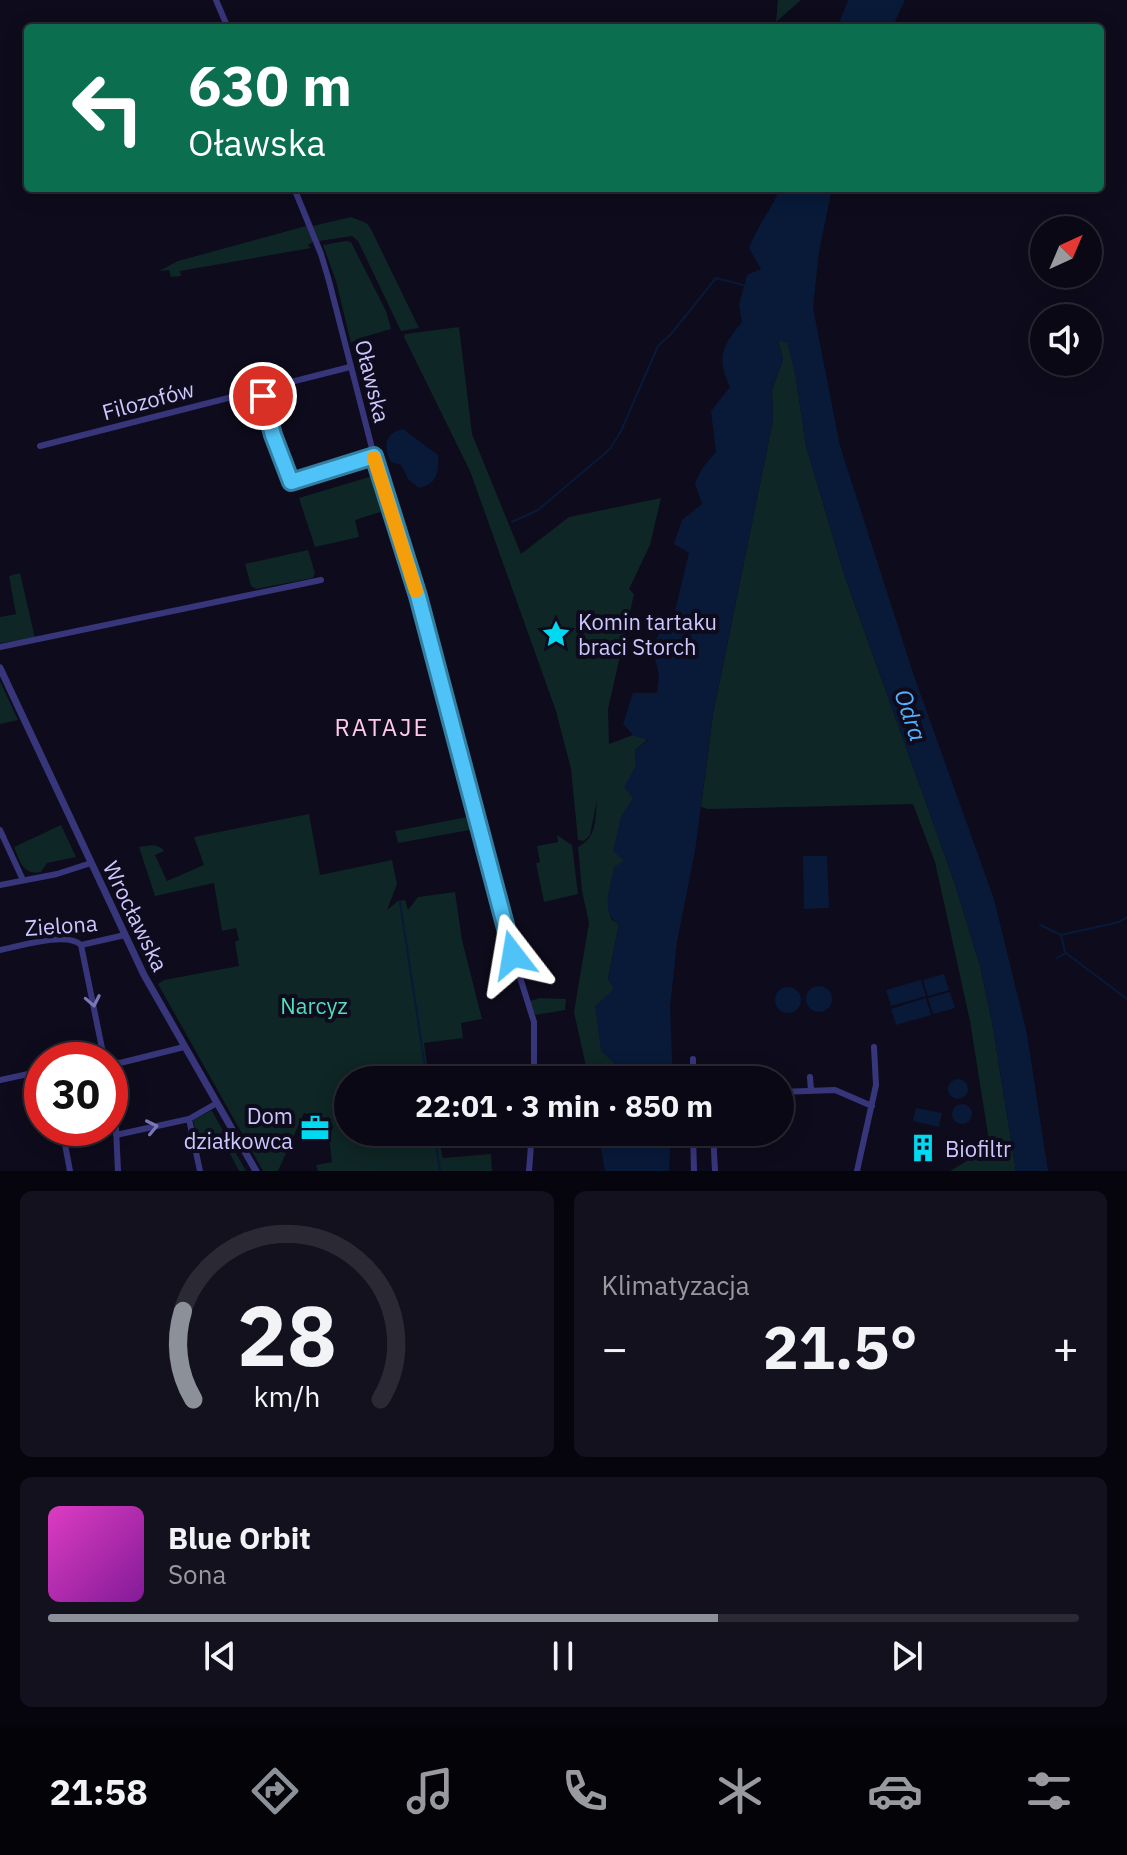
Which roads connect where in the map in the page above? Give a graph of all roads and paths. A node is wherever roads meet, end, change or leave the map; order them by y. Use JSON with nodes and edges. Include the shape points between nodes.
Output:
{"nodes":[{"id":1,"x":216,"y":0,"type":"edge"},
{"id":2,"x":226,"y":24,"type":"edge"},
{"id":3,"x":296,"y":192,"type":"edge"},
{"id":4,"x":350,"y":367,"type":"junction"},
{"id":5,"x":264,"y":388,"type":"junction"},
{"id":6,"x":40,"y":446,"type":"dead end"},
{"id":7,"x":374,"y":456,"type":"junction"},
{"id":8,"x":321,"y":580,"type":"dead end"},
{"id":9,"x":0,"y":647,"type":"edge"},
{"id":10,"x":0,"y":668,"type":"edge"},
{"id":11,"x":0,"y":830,"type":"edge"},
{"id":12,"x":91,"y":863,"type":"junction"},
{"id":13,"x":23,"y":880,"type":"junction"},
{"id":14,"x":0,"y":885,"type":"edge"},
{"id":15,"x":125,"y":935,"type":"junction"},
{"id":16,"x":81,"y":945,"type":"junction"},
{"id":17,"x":0,"y":950,"type":"edge"},
{"id":18,"x":104,"y":1042,"type":"edge"},
{"id":19,"x":184,"y":1047,"type":"junction"},
{"id":20,"x":874,"y":1047,"type":"dead end"},
{"id":21,"x":128,"y":1057,"type":"edge"},
{"id":22,"x":693,"y":1059,"type":"dead end"},
{"id":23,"x":534,"y":1066,"type":"edge"},
{"id":24,"x":693,"y":1066,"type":"edge"},
{"id":25,"x":24,"y":1075,"type":"edge"},
{"id":26,"x":810,"y":1077,"type":"dead end"},
{"id":27,"x":0,"y":1080,"type":"edge"},
{"id":28,"x":811,"y":1091,"type":"junction"},
{"id":29,"x":794,"y":1092,"type":"edge"},
{"id":30,"x":217,"y":1103,"type":"junction"},
{"id":31,"x":872,"y":1106,"type":"junction"},
{"id":32,"x":189,"y":1119,"type":"junction"},
{"id":33,"x":128,"y":1132,"type":"edge"},
{"id":34,"x":65,"y":1146,"type":"edge"},
{"id":35,"x":117,"y":1146,"type":"edge"},
{"id":36,"x":531,"y":1146,"type":"edge"},
{"id":37,"x":693,"y":1146,"type":"edge"},
{"id":38,"x":714,"y":1146,"type":"edge"},
{"id":39,"x":70,"y":1171,"type":"edge"},
{"id":40,"x":118,"y":1171,"type":"edge"},
{"id":41,"x":200,"y":1171,"type":"edge"},
{"id":42,"x":256,"y":1171,"type":"edge"},
{"id":43,"x":529,"y":1171,"type":"edge"},
{"id":44,"x":694,"y":1171,"type":"edge"},
{"id":45,"x":715,"y":1171,"type":"edge"},
{"id":46,"x":857,"y":1171,"type":"edge"}],
"edges":[{"from":1,"to":2,"type":"street"},
{"from":3,"to":4,"type":"street","name":"Oławska","via":[[321,254]]},
{"from":4,"to":5,"type":"street","name":"Filozofów"},
{"from":4,"to":7,"type":"street","name":"Oławska"},
{"from":5,"to":6,"type":"street","name":"Filozofów"},
{"from":5,"to":7,"type":"street","name":"Oławska","via":[[273,435],[291,482]]},
{"from":7,"to":23,"type":"street","name":"Oławska","via":[[418,596],[534,1022]]},
{"from":8,"to":9,"type":"street"},
{"from":10,"to":12,"type":"street","name":"Wrocławska"},
{"from":11,"to":13,"type":"street"},
{"from":12,"to":13,"type":"street"},
{"from":12,"to":15,"type":"street","name":"Wrocławska"},
{"from":13,"to":14,"type":"street"},
{"from":15,"to":16,"type":"street","name":"Zielona"},
{"from":15,"to":19,"type":"street","name":"Wrocławska"},
{"from":16,"to":17,"type":"street","name":"Zielona","via":[[64,938]]},
{"from":16,"to":18,"type":"street","one_way":true},
{"from":19,"to":21,"type":"street"},
{"from":19,"to":30,"type":"street","name":"Wrocławska"},
{"from":20,"to":31,"type":"street","via":[[877,1081]]},
{"from":22,"to":24,"type":"street"},
{"from":25,"to":27,"type":"street"},
{"from":26,"to":28,"type":"street"},
{"from":28,"to":29,"type":"street"},
{"from":28,"to":31,"type":"street","via":[[835,1090]]},
{"from":30,"to":32,"type":"street"},
{"from":30,"to":42,"type":"street","name":"Wrocławska"},
{"from":31,"to":46,"type":"street"},
{"from":33,"to":32,"type":"street","one_way":true},
{"from":32,"to":41,"type":"street"},
{"from":34,"to":39,"type":"street"},
{"from":35,"to":40,"type":"street"},
{"from":36,"to":43,"type":"street"},
{"from":37,"to":44,"type":"street"},
{"from":38,"to":45,"type":"street"}]}
